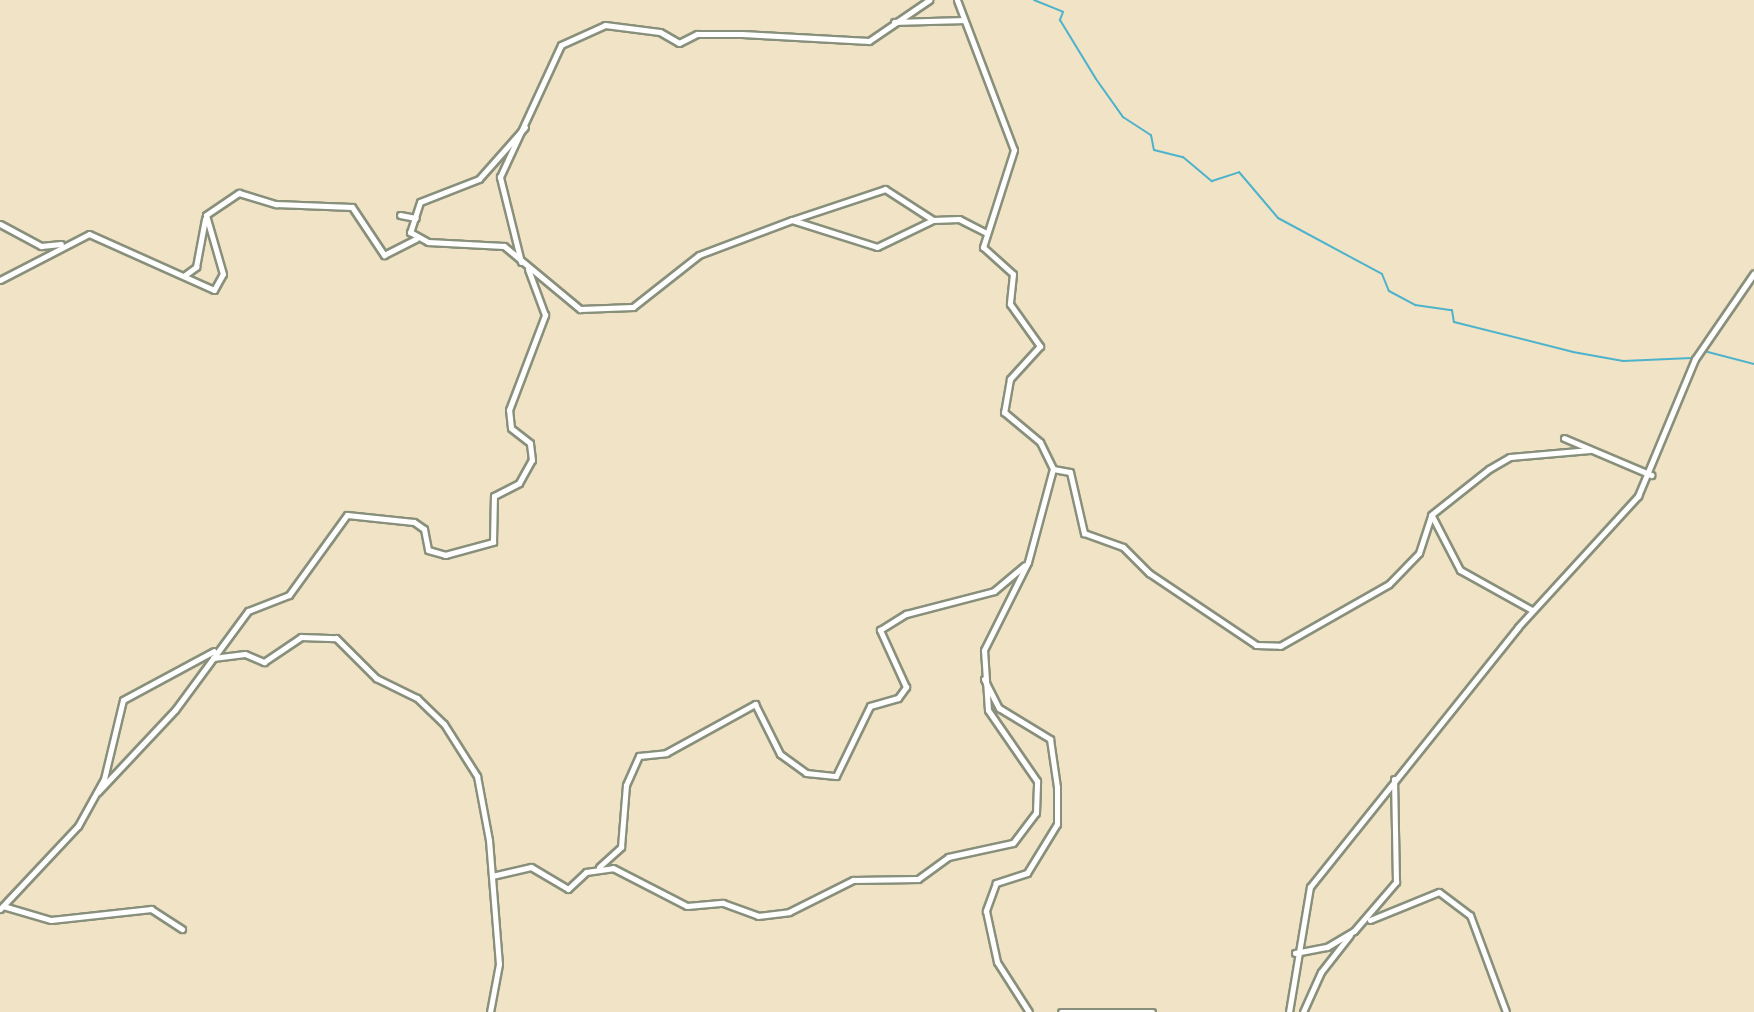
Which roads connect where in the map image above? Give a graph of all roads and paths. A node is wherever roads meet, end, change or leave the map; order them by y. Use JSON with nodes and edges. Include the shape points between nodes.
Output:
{"nodes":[{"id":1,"x":929,"y":0,"type":"edge"},
{"id":2,"x":957,"y":0,"type":"edge"},
{"id":3,"x":964,"y":20,"type":"junction"},
{"id":4,"x":892,"y":22,"type":"junction"},
{"id":5,"x":525,"y":127,"type":"junction"},
{"id":6,"x":206,"y":215,"type":"junction"},
{"id":7,"x":400,"y":215,"type":"dead end"},
{"id":8,"x":416,"y":218,"type":"junction"},
{"id":9,"x":792,"y":220,"type":"junction"},
{"id":10,"x":933,"y":220,"type":"junction"},
{"id":11,"x":0,"y":224,"type":"edge"},
{"id":12,"x":986,"y":233,"type":"junction"},
{"id":13,"x":416,"y":239,"type":"junction"},
{"id":14,"x":61,"y":244,"type":"junction"},
{"id":15,"x":521,"y":263,"type":"junction"},
{"id":16,"x":528,"y":269,"type":"junction"},
{"id":17,"x":1754,"y":273,"type":"edge"},
{"id":18,"x":184,"y":275,"type":"junction"},
{"id":19,"x":0,"y":280,"type":"edge"},
{"id":20,"x":1564,"y":438,"type":"dead end"},
{"id":21,"x":1590,"y":450,"type":"junction"},
{"id":22,"x":1053,"y":469,"type":"junction"},
{"id":23,"x":1652,"y":474,"type":"junction"},
{"id":24,"x":1431,"y":515,"type":"junction"},
{"id":25,"x":1028,"y":562,"type":"junction"},
{"id":26,"x":1532,"y":610,"type":"junction"},
{"id":27,"x":219,"y":649,"type":"junction"},
{"id":28,"x":206,"y":663,"type":"junction"},
{"id":29,"x":983,"y":674,"type":"junction"},
{"id":30,"x":1394,"y":778,"type":"junction"},
{"id":31,"x":98,"y":792,"type":"junction"},
{"id":32,"x":598,"y":867,"type":"junction"},
{"id":33,"x":492,"y":876,"type":"junction"},
{"id":34,"x":1,"y":908,"type":"edge"},
{"id":35,"x":1363,"y":924,"type":"junction"},
{"id":36,"x":182,"y":929,"type":"dead end"},
{"id":37,"x":1354,"y":931,"type":"junction"},
{"id":38,"x":1295,"y":953,"type":"junction"},
{"id":39,"x":490,"y":1012,"type":"edge"},
{"id":40,"x":1029,"y":1012,"type":"edge"},
{"id":41,"x":1061,"y":1012,"type":"edge"},
{"id":42,"x":1152,"y":1012,"type":"edge"},
{"id":43,"x":1289,"y":1012,"type":"edge"},
{"id":44,"x":1303,"y":1012,"type":"edge"},
{"id":45,"x":1506,"y":1012,"type":"edge"}],
"edges":[{"from":1,"to":4,"type":"street"},
{"from":2,"to":3,"type":"street"},
{"from":3,"to":4,"type":"street"},
{"from":3,"to":12,"type":"street","via":[[1014,150]]},
{"from":4,"to":5,"type":"street","via":[[876,39],[861,42],[697,34],[679,43],[646,29],[596,26],[550,58]]},
{"from":5,"to":8,"type":"street","via":[[479,179],[420,202]]},
{"from":5,"to":15,"type":"street","via":[[500,177]]},
{"from":6,"to":13,"type":"street","via":[[239,193],[276,204],[352,207],[384,255]]},
{"from":6,"to":18,"type":"street","via":[[196,267]]},
{"from":6,"to":18,"type":"street","via":[[221,282],[214,290]]},
{"from":7,"to":8,"type":"street"},
{"from":8,"to":13,"type":"street","via":[[410,229]]},
{"from":9,"to":10,"type":"street","via":[[877,247]]},
{"from":9,"to":10,"type":"street","via":[[885,189]]},
{"from":9,"to":16,"type":"street","via":[[699,255],[626,310],[580,309]]},
{"from":10,"to":12,"type":"street","via":[[959,219]]},
{"from":11,"to":14,"type":"street","via":[[41,246]]},
{"from":12,"to":22,"type":"street","via":[[984,248],[1014,277],[1010,304],[1040,346],[1010,379],[1004,412],[1040,442]]},
{"from":13,"to":15,"type":"street","via":[[501,245]]},
{"from":14,"to":18,"type":"street","via":[[98,236],[109,249]]},
{"from":14,"to":19,"type":"street"},
{"from":15,"to":16,"type":"street"},
{"from":16,"to":27,"type":"street","via":[[545,315],[509,410],[511,428],[530,443],[532,460],[519,483],[494,496],[493,542],[445,555],[428,550],[424,529],[414,522],[347,515],[289,595],[248,611]]},
{"from":17,"to":23,"type":"street","via":[[1684,380]]},
{"from":20,"to":21,"type":"street"},
{"from":21,"to":23,"type":"street"},
{"from":21,"to":24,"type":"street","via":[[1510,457]]},
{"from":22,"to":24,"type":"street","via":[[1070,472],[1080,530],[1123,547],[1149,573],[1261,646],[1285,646],[1389,584],[1419,553]]},
{"from":22,"to":25,"type":"street"},
{"from":23,"to":26,"type":"street"},
{"from":24,"to":26,"type":"street","via":[[1458,568]]},
{"from":25,"to":29,"type":"street","via":[[984,650]]},
{"from":25,"to":32,"type":"street","via":[[994,591],[906,614],[880,630],[906,687],[898,698],[870,706],[836,776],[806,773],[780,754],[755,704],[666,753],[639,756],[626,785],[621,847]]},
{"from":26,"to":30,"type":"street"},
{"from":27,"to":28,"type":"street"},
{"from":27,"to":31,"type":"street","via":[[123,700]]},
{"from":28,"to":31,"type":"street","via":[[175,710]]},
{"from":28,"to":33,"type":"street","via":[[222,653],[264,662],[301,637],[336,638],[376,678],[417,698],[444,724],[477,776]]},
{"from":29,"to":32,"type":"street","via":[[988,710],[1037,781],[1036,813],[1013,843],[948,857],[918,879],[853,880],[789,912],[758,916],[723,903],[687,906],[628,872]]},
{"from":29,"to":40,"type":"street","via":[[999,708],[1050,739],[1057,787],[1057,824],[1027,873],[996,883],[986,911],[997,962]]},
{"from":30,"to":35,"type":"street","via":[[1396,882]]},
{"from":30,"to":38,"type":"street","via":[[1310,887]]},
{"from":31,"to":34,"type":"street","via":[[78,826]]},
{"from":32,"to":33,"type":"street","via":[[568,889],[531,867]]},
{"from":33,"to":39,"type":"street","via":[[499,964]]},
{"from":34,"to":36,"type":"street","via":[[51,920],[151,909]]},
{"from":35,"to":37,"type":"street"},
{"from":35,"to":45,"type":"street","via":[[1418,894],[1439,892],[1470,915]]},
{"from":37,"to":38,"type":"street","via":[[1327,947]]},
{"from":37,"to":44,"type":"street","via":[[1321,972]]},
{"from":38,"to":43,"type":"street"},
{"from":41,"to":42,"type":"street"}]}
